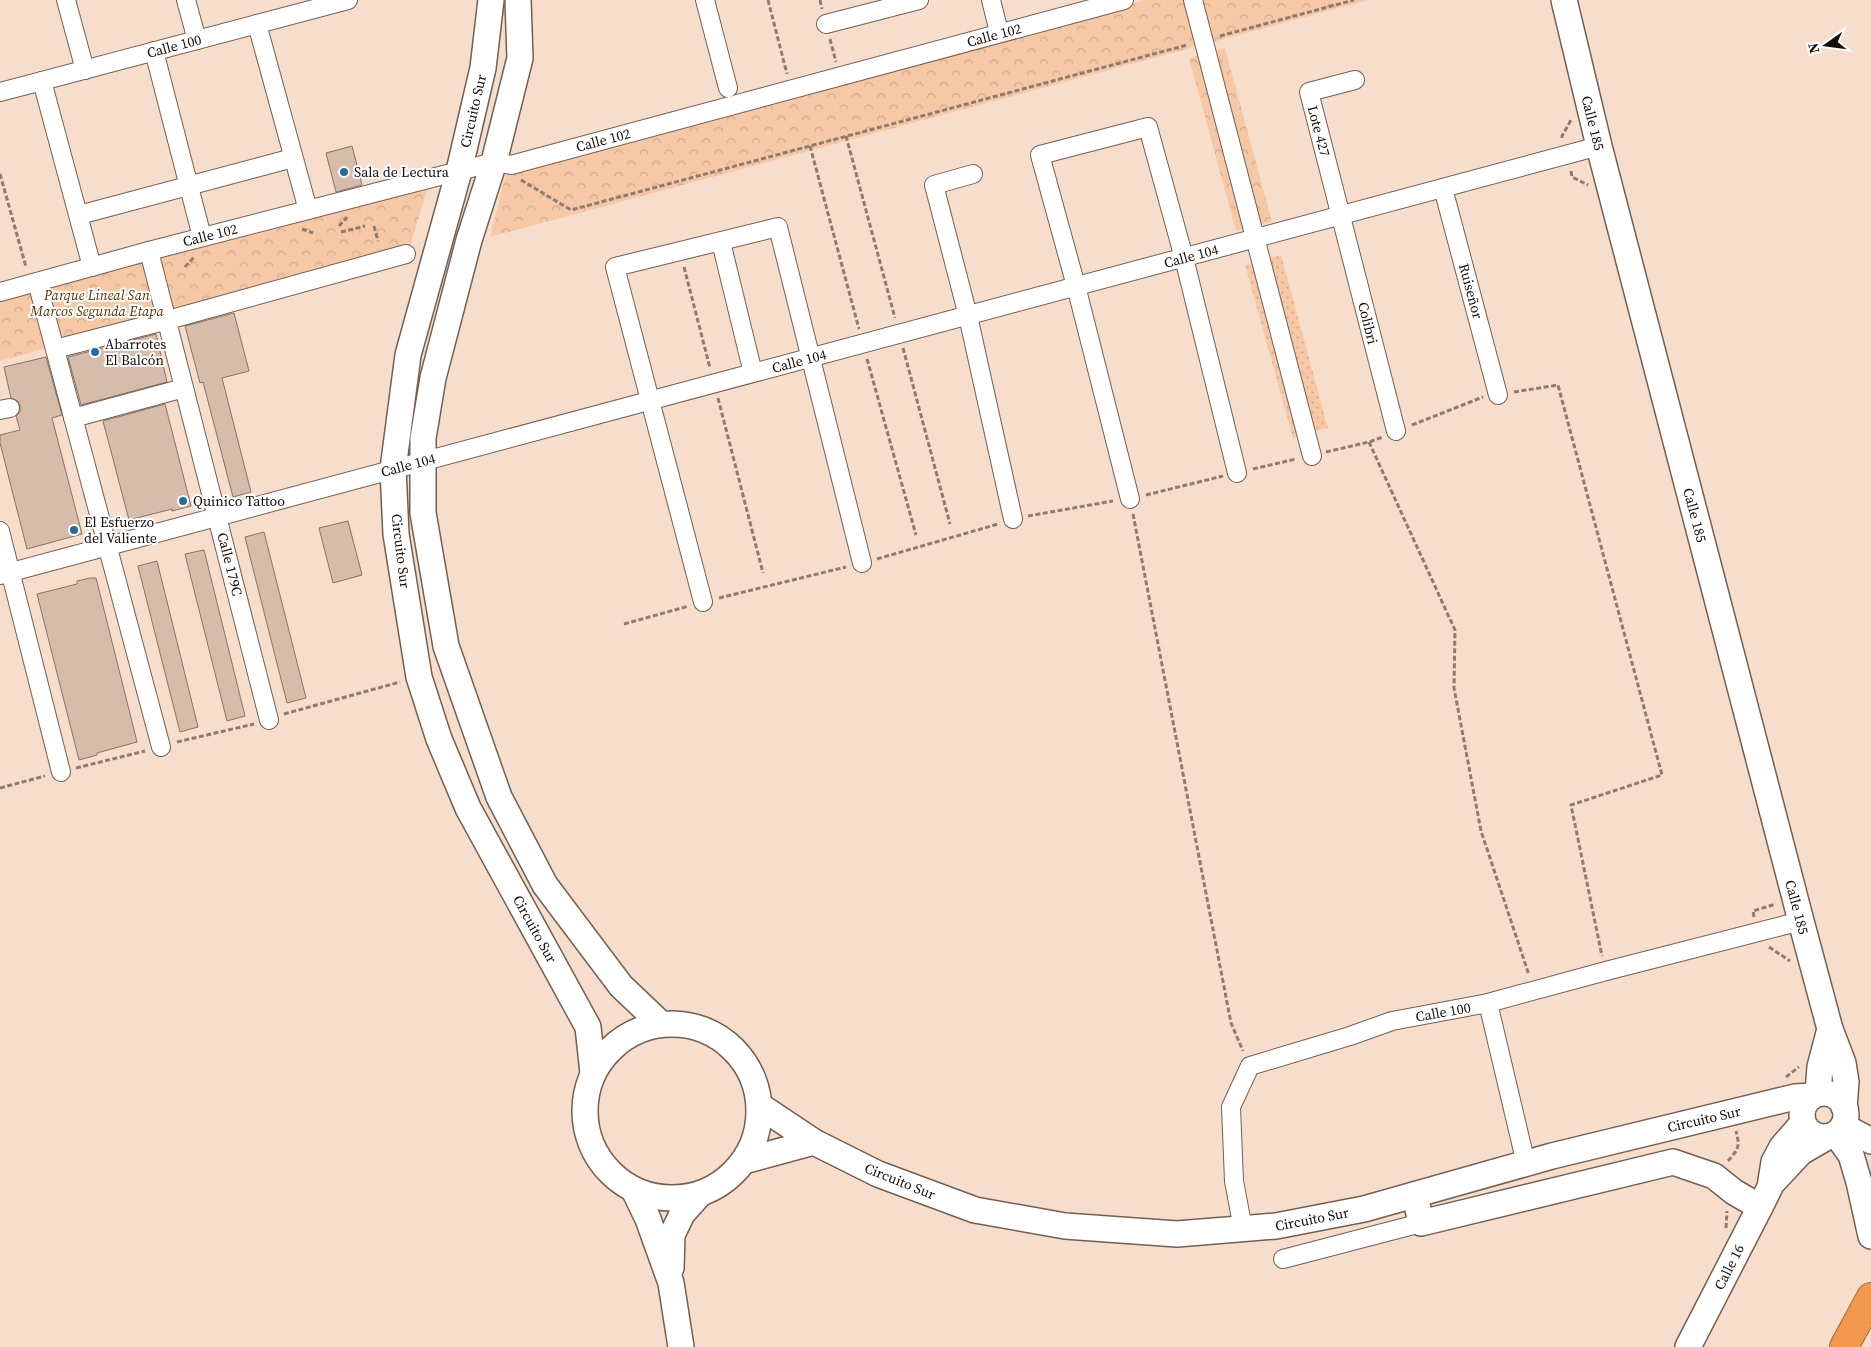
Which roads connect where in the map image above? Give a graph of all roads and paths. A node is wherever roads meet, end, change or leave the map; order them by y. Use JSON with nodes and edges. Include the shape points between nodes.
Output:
{"nodes":[{"id":1,"x":66,"y":0,"type":"edge"},
{"id":2,"x":186,"y":0,"type":"edge"},
{"id":3,"x":348,"y":0,"type":"edge"},
{"id":4,"x":491,"y":0,"type":"edge"},
{"id":5,"x":518,"y":0,"type":"edge"},
{"id":6,"x":706,"y":0,"type":"edge"},
{"id":7,"x":768,"y":0,"type":"edge"},
{"id":8,"x":919,"y":0,"type":"edge"},
{"id":9,"x":991,"y":0,"type":"edge"},
{"id":10,"x":1124,"y":0,"type":"edge"},
{"id":11,"x":1193,"y":0,"type":"edge"},
{"id":12,"x":1354,"y":0,"type":"edge"},
{"id":13,"x":1564,"y":0,"type":"edge"},
{"id":14,"x":304,"y":6,"type":"edge"},
{"id":15,"x":860,"y":7,"type":"edge"},
{"id":16,"x":257,"y":24,"type":"junction"},
{"id":17,"x":826,"y":24,"type":"dead end"},
{"id":18,"x":997,"y":24,"type":"dead end"},
{"id":19,"x":197,"y":40,"type":"junction"},
{"id":20,"x":1203,"y":40,"type":"junction"},
{"id":21,"x":154,"y":52,"type":"junction"},
{"id":22,"x":85,"y":70,"type":"junction"},
{"id":23,"x":1355,"y":80,"type":"dead end"},
{"id":24,"x":42,"y":81,"type":"junction"},
{"id":25,"x":728,"y":88,"type":"dead end"},
{"id":26,"x":791,"y":89,"type":"junction"},
{"id":27,"x":0,"y":92,"type":"edge"},
{"id":28,"x":1599,"y":146,"type":"junction"},
{"id":29,"x":293,"y":158,"type":"junction"},
{"id":30,"x":494,"y":162,"type":"junction"},
{"id":31,"x":459,"y":171,"type":"junction"},
{"id":32,"x":0,"y":174,"type":"edge"},
{"id":33,"x":516,"y":174,"type":"dead end"},
{"id":34,"x":973,"y":174,"type":"dead end"},
{"id":35,"x":189,"y":185,"type":"junction"},
{"id":36,"x":1443,"y":188,"type":"junction"},
{"id":37,"x":308,"y":210,"type":"junction"},
{"id":38,"x":78,"y":215,"type":"junction"},
{"id":39,"x":348,"y":216,"type":"dead end"},
{"id":40,"x":1341,"y":216,"type":"junction"},
{"id":41,"x":339,"y":226,"type":"dead end"},
{"id":42,"x":365,"y":226,"type":"dead end"},
{"id":43,"x":374,"y":226,"type":"dead end"},
{"id":44,"x":341,"y":232,"type":"dead end"},
{"id":45,"x":202,"y":238,"type":"junction"},
{"id":46,"x":1255,"y":238,"type":"junction"},
{"id":47,"x":378,"y":241,"type":"dead end"},
{"id":48,"x":721,"y":242,"type":"junction"},
{"id":49,"x":149,"y":251,"type":"junction"},
{"id":50,"x":680,"y":252,"type":"junction"},
{"id":51,"x":406,"y":254,"type":"dead end"},
{"id":52,"x":1184,"y":258,"type":"junction"},
{"id":53,"x":86,"y":269,"type":"junction"},
{"id":54,"x":34,"y":283,"type":"junction"},
{"id":55,"x":1076,"y":286,"type":"junction"},
{"id":56,"x":0,"y":292,"type":"edge"},
{"id":57,"x":968,"y":316,"type":"junction"},
{"id":58,"x":168,"y":320,"type":"junction"},
{"id":59,"x":56,"y":349,"type":"junction"},
{"id":60,"x":811,"y":357,"type":"junction"},
{"id":61,"x":754,"y":373,"type":"junction"},
{"id":62,"x":714,"y":384,"type":"junction"},
{"id":63,"x":184,"y":388,"type":"junction"},
{"id":64,"x":1498,"y":395,"type":"junction"},
{"id":65,"x":650,"y":400,"type":"junction"},
{"id":66,"x":73,"y":418,"type":"junction"},
{"id":67,"x":1396,"y":431,"type":"junction"},
{"id":68,"x":1369,"y":442,"type":"junction"},
{"id":69,"x":1312,"y":456,"type":"junction"},
{"id":70,"x":422,"y":462,"type":"junction"},
{"id":71,"x":393,"y":469,"type":"junction"},
{"id":72,"x":1236,"y":473,"type":"junction"},
{"id":73,"x":1130,"y":498,"type":"junction"},
{"id":74,"x":218,"y":516,"type":"junction"},
{"id":75,"x":1013,"y":519,"type":"junction"},
{"id":76,"x":0,"y":531,"type":"edge"},
{"id":77,"x":107,"y":546,"type":"junction"},
{"id":78,"x":862,"y":563,"type":"junction"},
{"id":79,"x":6,"y":573,"type":"edge"},
{"id":80,"x":763,"y":573,"type":"dead end"},
{"id":81,"x":703,"y":602,"type":"junction"},
{"id":82,"x":624,"y":624,"type":"dead end"},
{"id":83,"x":420,"y":677,"type":"junction"},
{"id":84,"x":269,"y":720,"type":"junction"},
{"id":85,"x":161,"y":747,"type":"junction"},
{"id":86,"x":61,"y":772,"type":"junction"},
{"id":87,"x":0,"y":788,"type":"edge"},
{"id":88,"x":1801,"y":921,"type":"junction"},
{"id":89,"x":1762,"y":943,"type":"dead end"},
{"id":90,"x":1793,"y":966,"type":"dead end"},
{"id":91,"x":1606,"y":971,"type":"junction"},
{"id":92,"x":1534,"y":990,"type":"junction"},
{"id":93,"x":1488,"y":1004,"type":"junction"},
{"id":94,"x":660,"y":1023,"type":"junction"},
{"id":95,"x":1830,"y":1029,"type":"junction"},
{"id":96,"x":1802,"y":1062,"type":"dead end"},
{"id":97,"x":1250,"y":1066,"type":"junction"},
{"id":98,"x":592,"y":1073,"type":"junction"},
{"id":99,"x":1784,"y":1078,"type":"dead end"},
{"id":100,"x":1815,"y":1095,"type":"junction"},
{"id":101,"x":760,"y":1106,"type":"junction"},
{"id":102,"x":1732,"y":1112,"type":"junction"},
{"id":103,"x":1803,"y":1123,"type":"junction"},
{"id":104,"x":1838,"y":1126,"type":"junction"},
{"id":105,"x":1666,"y":1128,"type":"junction"},
{"id":106,"x":1871,"y":1141,"type":"edge"},
{"id":107,"x":814,"y":1142,"type":"junction"},
{"id":108,"x":1552,"y":1156,"type":"junction"},
{"id":109,"x":744,"y":1161,"type":"junction"},
{"id":110,"x":1673,"y":1162,"type":"junction"},
{"id":111,"x":1526,"y":1164,"type":"junction"},
{"id":112,"x":1714,"y":1176,"type":"junction"},
{"id":113,"x":634,"y":1190,"type":"junction"},
{"id":114,"x":1562,"y":1190,"type":"junction"},
{"id":115,"x":699,"y":1195,"type":"junction"},
{"id":116,"x":1414,"y":1195,"type":"junction"},
{"id":117,"x":1765,"y":1197,"type":"junction"},
{"id":118,"x":1722,"y":1203,"type":"dead end"},
{"id":119,"x":1421,"y":1223,"type":"junction"},
{"id":120,"x":1243,"y":1229,"type":"junction"},
{"id":121,"x":1725,"y":1234,"type":"dead end"},
{"id":122,"x":1871,"y":1236,"type":"edge"},
{"id":123,"x":1283,"y":1259,"type":"dead end"},
{"id":124,"x":670,"y":1284,"type":"junction"},
{"id":125,"x":1871,"y":1298,"type":"edge"},
{"id":126,"x":681,"y":1347,"type":"edge"},
{"id":127,"x":1688,"y":1347,"type":"edge"},
{"id":128,"x":1844,"y":1347,"type":"edge"}],
"edges":[{"from":1,"to":22,"type":"street"},
{"from":2,"to":19,"type":"street"},
{"from":3,"to":14,"type":"street","name":"Calle 100"},
{"from":4,"to":31,"type":"street","name":"Circuito Sur","via":[[483,68]]},
{"from":5,"to":30,"type":"street","name":"Circuito Sur","via":[[520,58]]},
{"from":6,"to":25,"type":"street"},
{"from":7,"to":26,"type":"path"},
{"from":8,"to":15,"type":"street"},
{"from":9,"to":18,"type":"street"},
{"from":10,"to":26,"type":"street","name":"Calle 102"},
{"from":11,"to":20,"type":"street"},
{"from":12,"to":20,"type":"path"},
{"from":13,"to":28,"type":"street","name":"Calle 185"},
{"from":14,"to":16,"type":"street","name":"Calle 100"},
{"from":15,"to":17,"type":"street"},
{"from":16,"to":19,"type":"street","name":"Calle 100"},
{"from":16,"to":29,"type":"street"},
{"from":19,"to":21,"type":"street","name":"Calle 100"},
{"from":20,"to":33,"type":"path","via":[[572,210]]},
{"from":20,"to":46,"type":"street"},
{"from":21,"to":22,"type":"street","name":"Calle 100"},
{"from":21,"to":35,"type":"street"},
{"from":22,"to":24,"type":"street","name":"Calle 100"},
{"from":23,"to":40,"type":"street","name":"Lote 427","via":[[1309,92]]},
{"from":24,"to":27,"type":"street","name":"Calle 100"},
{"from":24,"to":38,"type":"street"},
{"from":26,"to":30,"type":"street","name":"Calle 102","via":[[511,164]]},
{"from":28,"to":36,"type":"street","name":"Calle 104"},
{"from":28,"to":88,"type":"street","name":"Calle 185"},
{"from":29,"to":35,"type":"street"},
{"from":29,"to":37,"type":"street"},
{"from":30,"to":31,"type":"street","name":"Calle 102"},
{"from":30,"to":70,"type":"street","name":"Circuito Sur","via":[[468,240],[433,378]]},
{"from":31,"to":37,"type":"street","name":"Calle 102"},
{"from":31,"to":71,"type":"street","name":"Circuito Sur","via":[[408,355]]},
{"from":32,"to":54,"type":"path"},
{"from":34,"to":57,"type":"street","via":[[934,185]]},
{"from":35,"to":38,"type":"street"},
{"from":35,"to":45,"type":"street"},
{"from":36,"to":40,"type":"street","name":"Calle 104"},
{"from":36,"to":64,"type":"street","name":"Ruiseñor"},
{"from":37,"to":45,"type":"street","name":"Calle 102"},
{"from":38,"to":53,"type":"street"},
{"from":39,"to":41,"type":"path"},
{"from":40,"to":46,"type":"street","name":"Calle 104"},
{"from":40,"to":67,"type":"street","name":"Colibri"},
{"from":42,"to":44,"type":"path"},
{"from":43,"to":47,"type":"path"},
{"from":45,"to":49,"type":"street","name":"Calle 102"},
{"from":46,"to":52,"type":"street","name":"Calle 104"},
{"from":46,"to":69,"type":"street"},
{"from":48,"to":50,"type":"street"},
{"from":48,"to":60,"type":"street","via":[[778,227]]},
{"from":48,"to":61,"type":"street"},
{"from":49,"to":53,"type":"street","name":"Calle 102"},
{"from":49,"to":58,"type":"street","name":"Calle 179C"},
{"from":50,"to":62,"type":"path"},
{"from":50,"to":65,"type":"street","via":[[615,267]]},
{"from":51,"to":58,"type":"street"},
{"from":52,"to":55,"type":"street","name":"Calle 104"},
{"from":52,"to":55,"type":"street","via":[[1148,127],[1040,155]]},
{"from":52,"to":72,"type":"street"},
{"from":53,"to":54,"type":"street","name":"Calle 102"},
{"from":54,"to":56,"type":"street","name":"Calle 102"},
{"from":54,"to":59,"type":"street"},
{"from":55,"to":57,"type":"street","name":"Calle 104"},
{"from":55,"to":73,"type":"street"},
{"from":57,"to":60,"type":"street","name":"Calle 104"},
{"from":57,"to":75,"type":"street"},
{"from":58,"to":59,"type":"street"},
{"from":58,"to":63,"type":"street","name":"Calle 179C"},
{"from":59,"to":66,"type":"street"},
{"from":60,"to":61,"type":"street","name":"Calle 104"},
{"from":60,"to":78,"type":"street"},
{"from":61,"to":62,"type":"street","name":"Calle 104"},
{"from":62,"to":65,"type":"street","name":"Calle 104"},
{"from":62,"to":80,"type":"path"},
{"from":63,"to":66,"type":"street"},
{"from":63,"to":74,"type":"street","name":"Calle 179C"},
{"from":64,"to":67,"type":"path","via":[[1481,398]]},
{"from":64,"to":91,"type":"path","via":[[1558,385],[1662,775],[1570,805]]},
{"from":65,"to":70,"type":"street","name":"Calle 104"},
{"from":65,"to":81,"type":"street"},
{"from":66,"to":77,"type":"street"},
{"from":67,"to":68,"type":"path"},
{"from":68,"to":69,"type":"path"},
{"from":68,"to":92,"type":"path","via":[[1455,630],[1454,688],[1481,831]]},
{"from":69,"to":72,"type":"path"},
{"from":70,"to":71,"type":"street","name":"Calle 104"},
{"from":70,"to":94,"type":"street","name":"Circuito Sur","via":[[422,513],[446,646],[499,797],[544,885],[621,986]]},
{"from":71,"to":74,"type":"street","name":"Calle 104"},
{"from":71,"to":83,"type":"street","name":"Circuito Sur","via":[[396,534]]},
{"from":72,"to":73,"type":"path"},
{"from":73,"to":75,"type":"path"},
{"from":73,"to":97,"type":"path","via":[[1231,1023]]},
{"from":74,"to":77,"type":"street","name":"Calle 104"},
{"from":74,"to":84,"type":"street","name":"Calle 179C"},
{"from":75,"to":78,"type":"path"},
{"from":76,"to":79,"type":"street"},
{"from":77,"to":79,"type":"street","name":"Calle 104"},
{"from":77,"to":85,"type":"street"},
{"from":78,"to":81,"type":"path"},
{"from":79,"to":86,"type":"street"},
{"from":81,"to":82,"type":"path"},
{"from":83,"to":84,"type":"path"},
{"from":83,"to":98,"type":"street","name":"Circuito Sur","via":[[439,739],[468,808],[588,1027]]},
{"from":84,"to":85,"type":"path"},
{"from":85,"to":86,"type":"path"},
{"from":86,"to":87,"type":"path"},
{"from":88,"to":91,"type":"street","name":"Calle 100"},
{"from":88,"to":95,"type":"street","name":"Calle 185"},
{"from":89,"to":90,"type":"path","via":[[1790,960]]},
{"from":91,"to":92,"type":"street","name":"Calle 100"},
{"from":92,"to":93,"type":"street","name":"Calle 100"},
{"from":93,"to":97,"type":"street","name":"Calle 100","via":[[1392,1021]]},
{"from":93,"to":111,"type":"street"},
{"from":94,"to":98,"type":"street","via":[[632,1032],[609,1049]]},
{"from":94,"to":101,"type":"street","via":[[689,1024],[716,1034],[738,1053],[748,1069]]},
{"from":95,"to":100,"type":"street","name":"Calle 185"},
{"from":95,"to":104,"type":"street","name":"Calle 185","via":[[1843,1063],[1846,1082]]},
{"from":96,"to":99,"type":"path"},
{"from":97,"to":120,"type":"street","via":[[1231,1107],[1234,1181]]},
{"from":98,"to":113,"type":"street","via":[[585,1099],[586,1126],[592,1144],[611,1174]]},
{"from":100,"to":102,"type":"street","name":"Circuito Sur"},
{"from":100,"to":103,"type":"street","via":[[1805,1104]]},
{"from":100,"to":104,"type":"street","via":[[1829,1093],[1838,1098]]},
{"from":101,"to":107,"type":"street","name":"Circuito Sur"},
{"from":101,"to":109,"type":"street","via":[[756,1135]]},
{"from":102,"to":105,"type":"street","name":"Circuito Sur"},
{"from":102,"to":112,"type":"path","via":[[1739,1145]]},
{"from":103,"to":104,"type":"street","via":[[1817,1136]]},
{"from":103,"to":117,"type":"street","name":"Calle 16","via":[[1782,1147],[1774,1162]]},
{"from":104,"to":106,"type":"street"},
{"from":104,"to":117,"type":"street","name":"Calle 16","via":[[1801,1152]]},
{"from":104,"to":122,"type":"street","via":[[1860,1182]]},
{"from":105,"to":108,"type":"street","name":"Circuito Sur"},
{"from":105,"to":110,"type":"street"},
{"from":107,"to":109,"type":"street"},
{"from":107,"to":120,"type":"street","name":"Circuito Sur","via":[[878,1174],[975,1210],[1083,1228],[1177,1234]]},
{"from":108,"to":111,"type":"street","name":"Circuito Sur"},
{"from":108,"to":114,"type":"street"},
{"from":109,"to":115,"type":"street","via":[[724,1182]]},
{"from":110,"to":112,"type":"street"},
{"from":110,"to":114,"type":"street"},
{"from":111,"to":116,"type":"street","name":"Circuito Sur"},
{"from":112,"to":117,"type":"street","via":[[1734,1192]]},
{"from":113,"to":115,"type":"street","via":[[655,1197],[677,1199]]},
{"from":113,"to":124,"type":"street","via":[[648,1219]]},
{"from":114,"to":119,"type":"street"},
{"from":115,"to":124,"type":"street","via":[[682,1214],[672,1235]]},
{"from":116,"to":119,"type":"street"},
{"from":116,"to":120,"type":"street","name":"Circuito Sur","via":[[1364,1209]]},
{"from":117,"to":127,"type":"street","name":"Calle 16"},
{"from":118,"to":121,"type":"path","via":[[1727,1211]]},
{"from":119,"to":123,"type":"street"},
{"from":124,"to":126,"type":"street"},
{"from":125,"to":128,"type":"highway"}]}
